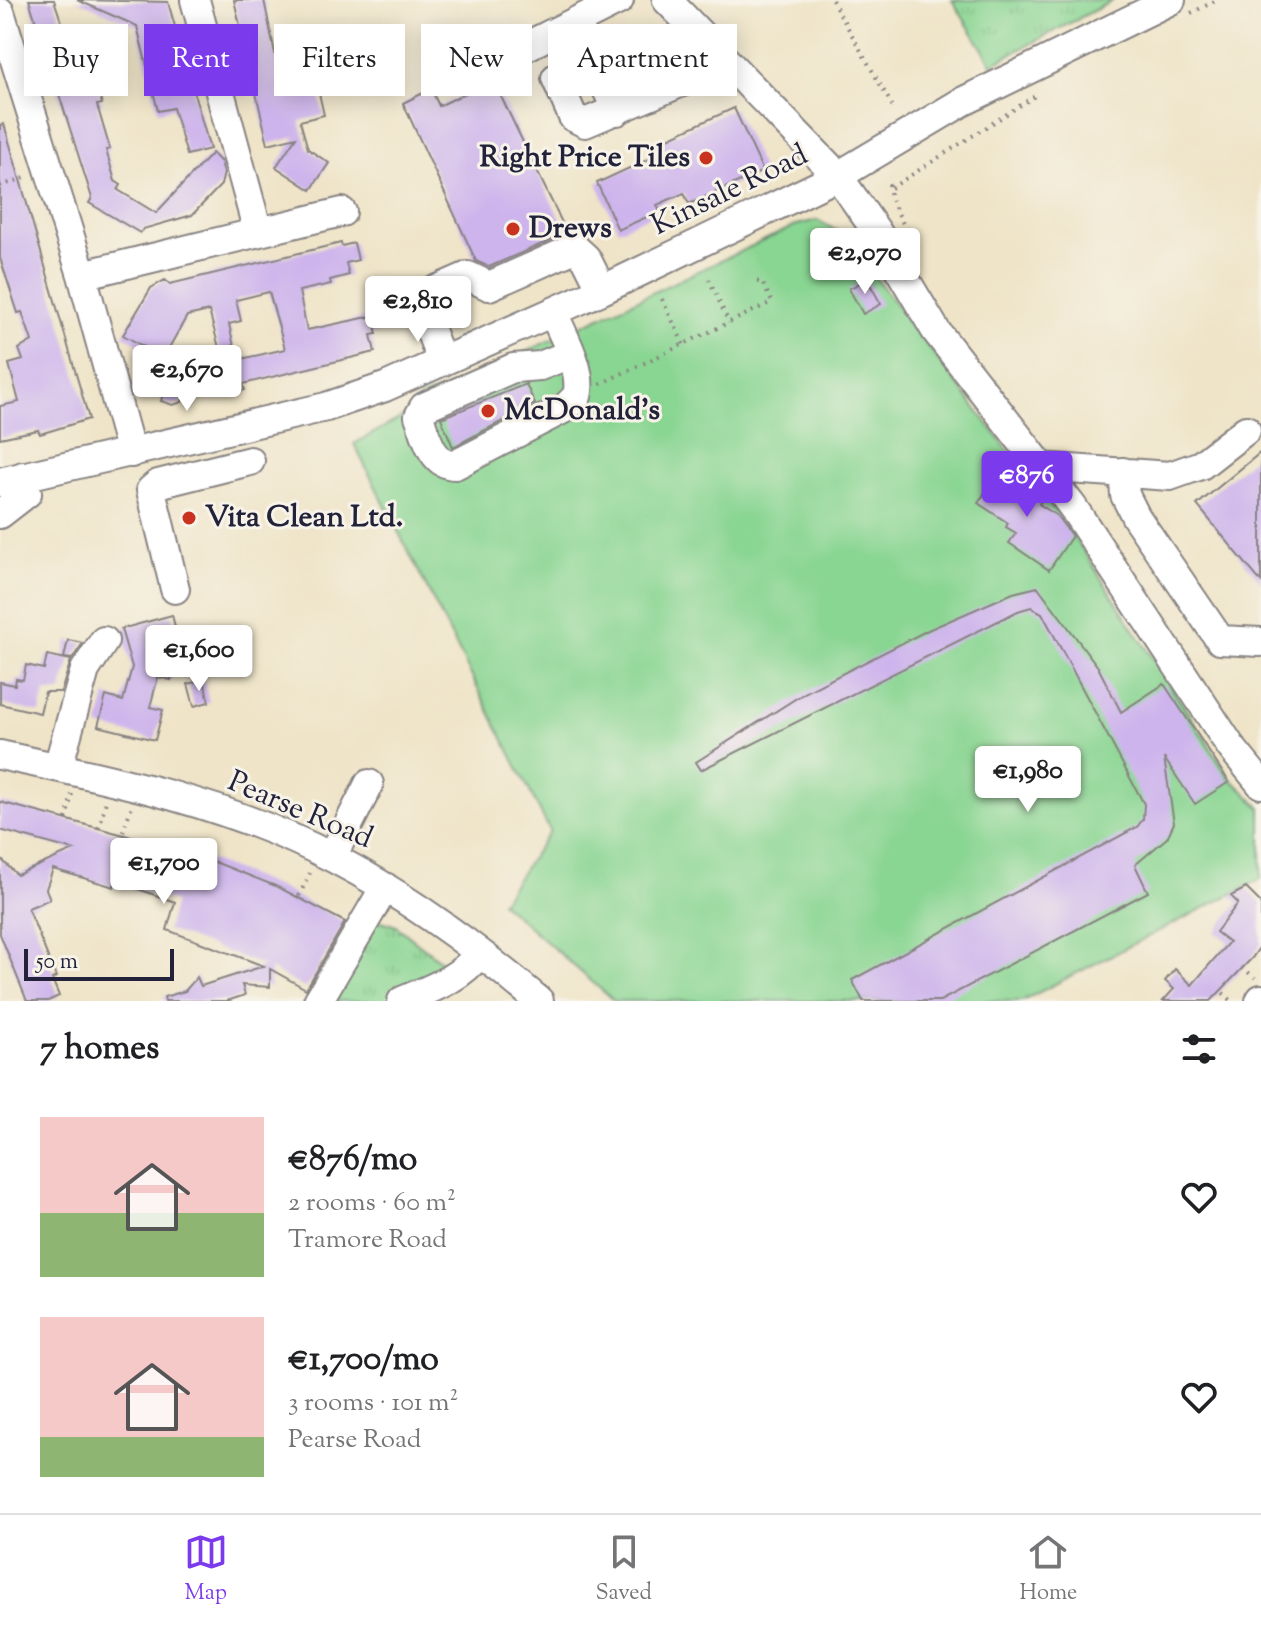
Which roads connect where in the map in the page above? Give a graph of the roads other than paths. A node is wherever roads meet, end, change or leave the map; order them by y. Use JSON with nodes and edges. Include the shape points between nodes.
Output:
{"nodes":[{"id":1,"x":195,"y":0,"type":"edge"},
{"id":2,"x":619,"y":0,"type":"edge"},
{"id":3,"x":667,"y":0,"type":"edge"},
{"id":4,"x":1171,"y":0,"type":"edge"},
{"id":5,"x":0,"y":12,"type":"edge"},
{"id":6,"x":576,"y":23,"type":"junction"},
{"id":7,"x":689,"y":24,"type":"edge"},
{"id":8,"x":532,"y":44,"type":"edge"},
{"id":9,"x":737,"y":74,"type":"edge"},
{"id":10,"x":565,"y":96,"type":"edge"},
{"id":11,"x":651,"y":96,"type":"edge"},
{"id":12,"x":617,"y":111,"type":"junction"},
{"id":13,"x":838,"y":176,"type":"junction"},
{"id":14,"x":342,"y":212,"type":"dead end"},
{"id":15,"x":258,"y":232,"type":"junction"},
{"id":16,"x":82,"y":275,"type":"junction"},
{"id":17,"x":602,"y":290,"type":"junction"},
{"id":18,"x":553,"y":312,"type":"junction"},
{"id":19,"x":442,"y":362,"type":"junction"},
{"id":20,"x":574,"y":369,"type":"junction"},
{"id":21,"x":1246,"y":430,"type":"dead end"},
{"id":22,"x":140,"y":451,"type":"junction"},
{"id":23,"x":250,"y":461,"type":"dead end"},
{"id":24,"x":1041,"y":467,"type":"junction"},
{"id":25,"x":1123,"y":472,"type":"junction"},
{"id":26,"x":12,"y":479,"type":"edge"},
{"id":27,"x":158,"y":484,"type":"junction"},
{"id":28,"x":0,"y":514,"type":"edge"},
{"id":29,"x":175,"y":589,"type":"dead end"},
{"id":30,"x":104,"y":641,"type":"dead end"},
{"id":31,"x":1261,"y":642,"type":"edge"},
{"id":32,"x":0,"y":755,"type":"edge"},
{"id":33,"x":58,"y":767,"type":"junction"},
{"id":34,"x":369,"y":784,"type":"dead end"},
{"id":35,"x":1261,"y":784,"type":"edge"},
{"id":36,"x":332,"y":857,"type":"junction"},
{"id":37,"x":385,"y":887,"type":"junction"},
{"id":38,"x":479,"y":954,"type":"junction"},
{"id":39,"x":318,"y":1001,"type":"edge"},
{"id":40,"x":402,"y":1001,"type":"edge"},
{"id":41,"x":539,"y":1001,"type":"edge"}],
"edges":[{"from":1,"to":15,"type":"street"},
{"from":2,"to":6,"type":"street"},
{"from":3,"to":7,"type":"street"},
{"from":4,"to":13,"type":"street","name":"Kinsale Road","via":[[962,102]]},
{"from":5,"to":16,"type":"street"},
{"from":6,"to":8,"type":"street"},
{"from":6,"to":12,"type":"street"},
{"from":9,"to":13,"type":"street"},
{"from":10,"to":12,"type":"street","via":[[578,121]]},
{"from":11,"to":12,"type":"street"},
{"from":13,"to":17,"type":"street","name":"Kinsale Road"},
{"from":13,"to":24,"type":"street","via":[[936,331]]},
{"from":14,"to":15,"type":"street"},
{"from":15,"to":16,"type":"street"},
{"from":16,"to":22,"type":"street"},
{"from":17,"to":18,"type":"street","name":"Kinsale Road"},
{"from":17,"to":19,"type":"street","via":[[575,248],[489,286],[468,276],[418,298]]},
{"from":18,"to":19,"type":"street","name":"Kinsale Road"},
{"from":18,"to":20,"type":"street"},
{"from":19,"to":22,"type":"street","name":"Kinsale Road","via":[[344,402]]},
{"from":20,"to":20,"type":"street","via":[[577,396],[565,408],[455,465],[435,456],[419,416],[424,407],[513,368]]},
{"from":21,"to":25,"type":"street","via":[[1187,473]]},
{"from":22,"to":26,"type":"street","name":"Kinsale Road"},
{"from":22,"to":27,"type":"street"},
{"from":23,"to":27,"type":"street"},
{"from":24,"to":25,"type":"street"},
{"from":24,"to":35,"type":"street"},
{"from":25,"to":31,"type":"street","via":[[1125,495],[1136,517],[1220,640]]},
{"from":26,"to":28,"type":"street","name":"Kinsale Road","via":[[27,493]]},
{"from":27,"to":29,"type":"street","via":[[151,490]]},
{"from":30,"to":33,"type":"street","via":[[85,670]]},
{"from":32,"to":33,"type":"street","name":"Pearse Road"},
{"from":33,"to":36,"type":"street","name":"Pearse Road","via":[[230,815]]},
{"from":34,"to":36,"type":"street"},
{"from":36,"to":37,"type":"street","name":"Pearse Road"},
{"from":37,"to":38,"type":"street","name":"Pearse Road"},
{"from":37,"to":39,"type":"street"},
{"from":38,"to":40,"type":"street","via":[[449,980]]},
{"from":38,"to":41,"type":"street","name":"Pearse Road"}]}
